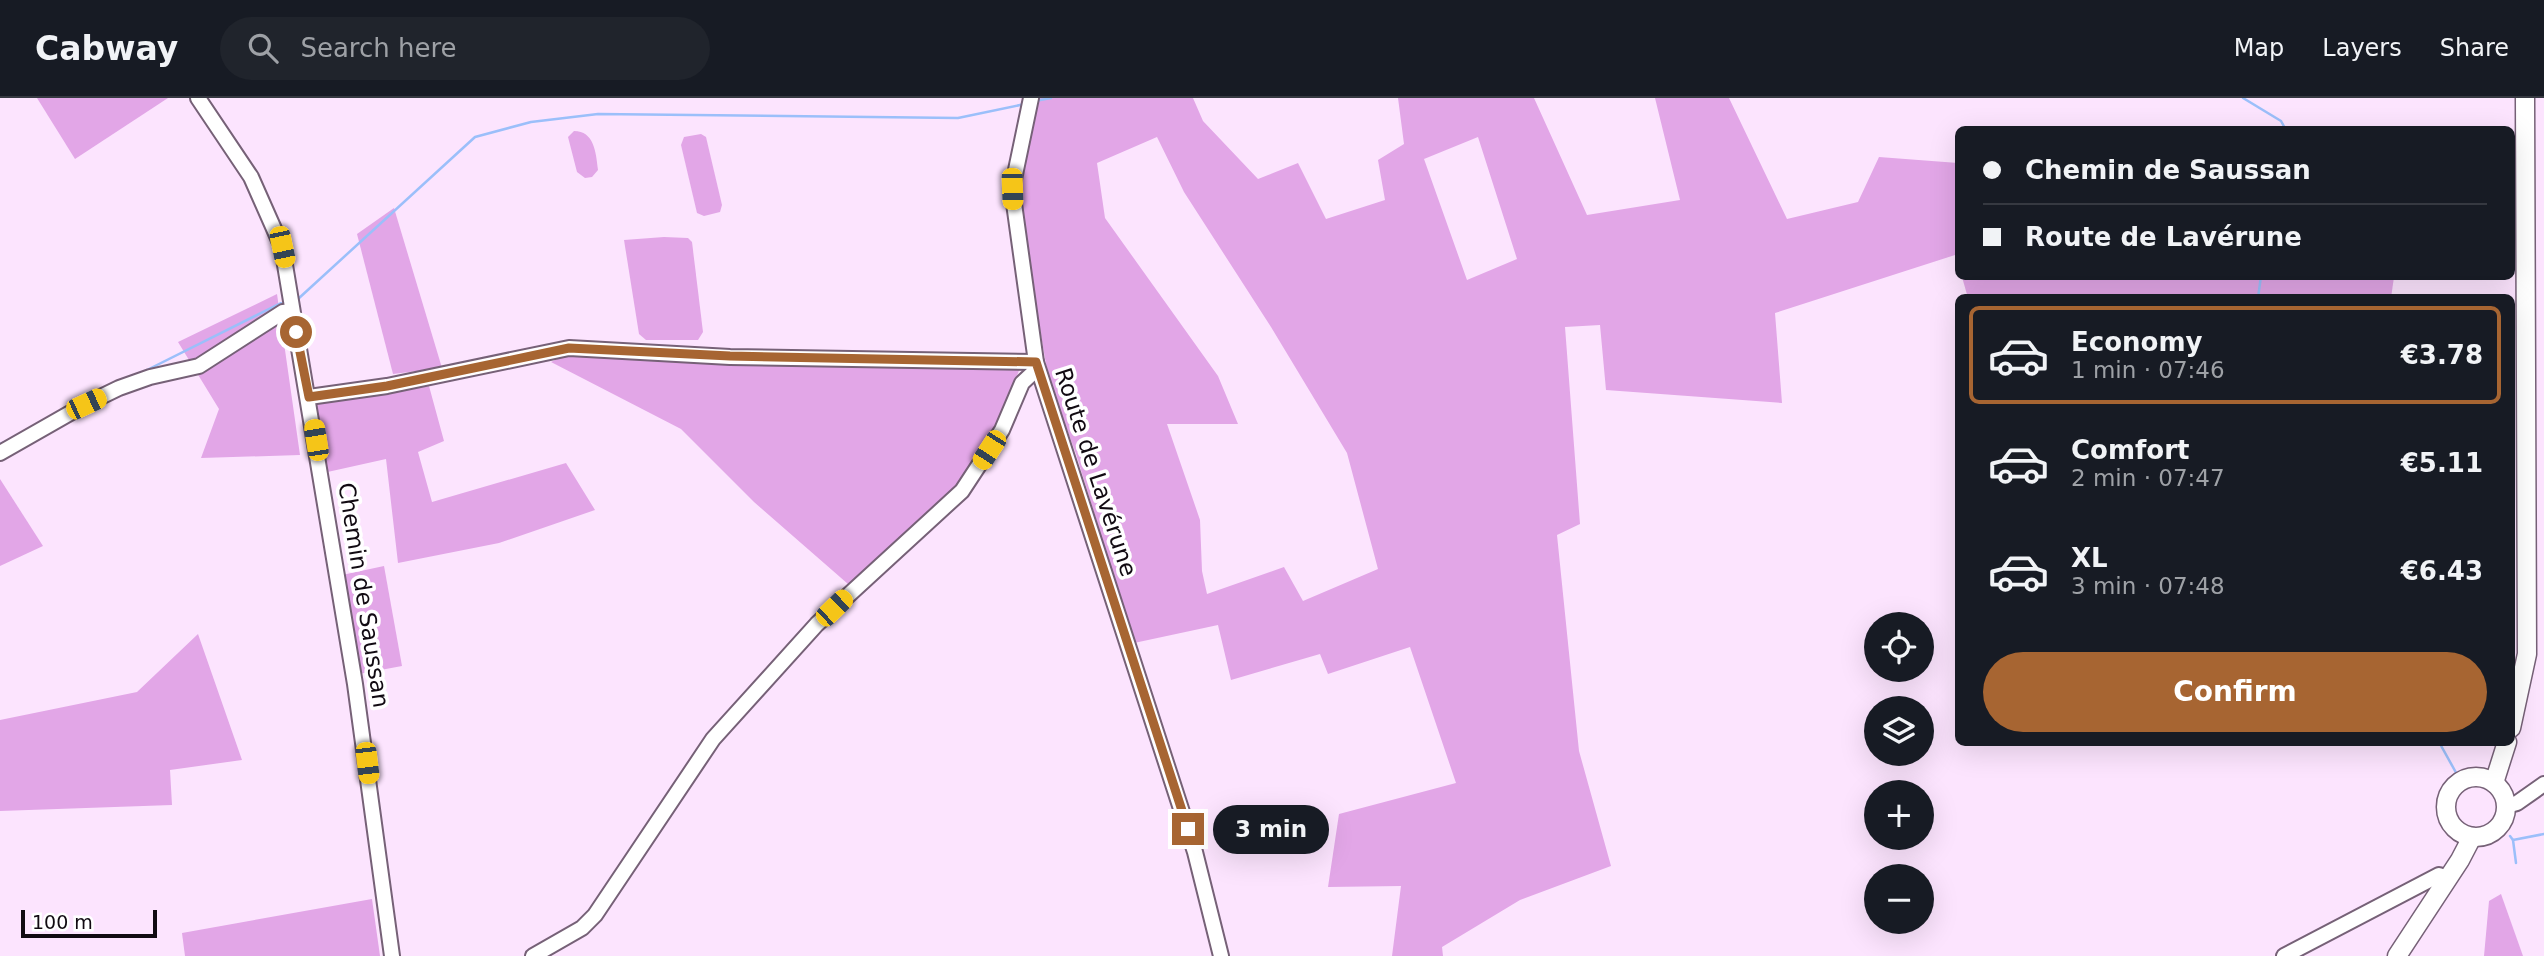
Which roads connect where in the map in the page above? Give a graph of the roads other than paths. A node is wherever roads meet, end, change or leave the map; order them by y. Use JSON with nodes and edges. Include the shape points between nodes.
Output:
{"nodes":[{"id":1,"x":198,"y":98,"type":"edge"},
{"id":2,"x":2525,"y":98,"type":"edge"},
{"id":3,"x":1030,"y":105,"type":"edge"},
{"id":4,"x":292,"y":311,"type":"junction"},
{"id":5,"x":1037,"y":365,"type":"junction"},
{"id":6,"x":309,"y":397,"type":"junction"},
{"id":7,"x":0,"y":453,"type":"edge"},
{"id":8,"x":2526,"y":621,"type":"junction"},
{"id":9,"x":2515,"y":669,"type":"edge"},
{"id":10,"x":2515,"y":711,"type":"edge"},
{"id":11,"x":2496,"y":746,"type":"edge"},
{"id":12,"x":2505,"y":746,"type":"edge"},
{"id":13,"x":2490,"y":781,"type":"junction"},
{"id":14,"x":2538,"y":788,"type":"edge"},
{"id":15,"x":2506,"y":802,"type":"junction"},
{"id":16,"x":2467,"y":836,"type":"junction"},
{"id":17,"x":2446,"y":878,"type":"junction"},
{"id":18,"x":392,"y":956,"type":"edge"},
{"id":19,"x":533,"y":956,"type":"edge"},
{"id":20,"x":1221,"y":956,"type":"edge"},
{"id":21,"x":2284,"y":956,"type":"edge"},
{"id":22,"x":2397,"y":956,"type":"edge"}],
"edges":[{"from":1,"to":4,"type":"street","name":"Chemin de Saussan","via":[[251,177],[269,214],[282,247]]},
{"from":2,"to":8,"type":"main road"},
{"from":3,"to":5,"type":"street","name":"Route de Lavérune","via":[[1012,197]]},
{"from":4,"to":6,"type":"street","name":"Chemin de Saussan"},
{"from":4,"to":7,"type":"street","via":[[283,312],[199,366],[119,388]]},
{"from":5,"to":6,"type":"street","via":[[569,348],[387,386]]},
{"from":5,"to":19,"type":"street","via":[[1022,383],[1002,430],[962,491],[817,624],[713,739],[596,915]]},
{"from":5,"to":20,"type":"street","name":"Route de Lavérune","via":[[1195,852]]},
{"from":6,"to":18,"type":"street","name":"Chemin de Saussan","via":[[367,763]]},
{"from":8,"to":9,"type":"main road"},
{"from":8,"to":10,"type":"main road","via":[[2524,674]]},
{"from":11,"to":13,"type":"main road"},
{"from":12,"to":13,"type":"main road"},
{"from":13,"to":15,"type":"main road"},
{"from":13,"to":16,"type":"main road","via":[[2464,780],[2448,796],[2448,818]]},
{"from":14,"to":15,"type":"street"},
{"from":15,"to":16,"type":"main road","via":[[2503,821],[2496,830],[2482,837]]},
{"from":16,"to":17,"type":"main road"},
{"from":17,"to":21,"type":"street","via":[[2439,875]]},
{"from":17,"to":22,"type":"main road"}]}
